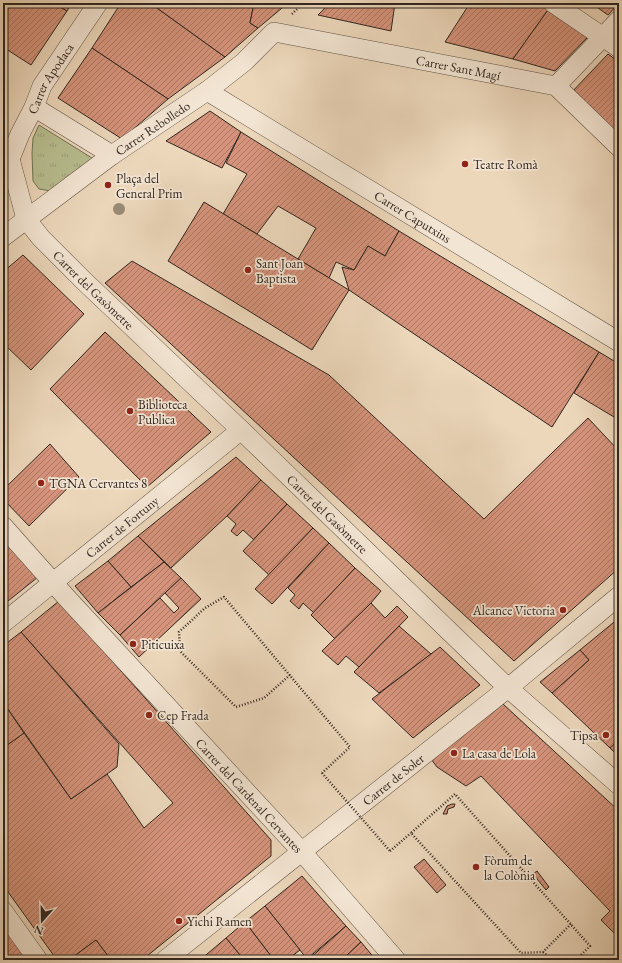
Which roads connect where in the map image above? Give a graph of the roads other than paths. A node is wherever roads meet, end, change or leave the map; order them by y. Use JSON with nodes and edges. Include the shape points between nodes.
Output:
{"nodes":[{"id":1,"x":98,"y":3,"type":"edge"},
{"id":2,"x":553,"y":3,"type":"edge"},
{"id":3,"x":619,"y":20,"type":"edge"},
{"id":4,"x":274,"y":32,"type":"joint"},
{"id":5,"x":602,"y":38,"type":"junction"},
{"id":6,"x":619,"y":48,"type":"edge"},
{"id":7,"x":556,"y":86,"type":"junction"},
{"id":8,"x":207,"y":91,"type":"junction"},
{"id":9,"x":34,"y":108,"type":"junction"},
{"id":10,"x":619,"y":147,"type":"edge"},
{"id":11,"x":112,"y":155,"type":"junction"},
{"id":12,"x":6,"y":163,"type":"edge"},
{"id":13,"x":26,"y":219,"type":"junction"},
{"id":14,"x":3,"y":237,"type":"edge"},
{"id":15,"x":619,"y":342,"type":"edge"},
{"id":16,"x":241,"y":430,"type":"junction"},
{"id":17,"x":3,"y":526,"type":"edge"},
{"id":18,"x":53,"y":583,"type":"junction"},
{"id":19,"x":619,"y":596,"type":"edge"},
{"id":20,"x":3,"y":623,"type":"edge"},
{"id":21,"x":508,"y":688,"type":"junction"},
{"id":22,"x":619,"y":785,"type":"edge"},
{"id":23,"x":302,"y":852,"type":"junction"},
{"id":24,"x":3,"y":911,"type":"edge"},
{"id":25,"x":38,"y":960,"type":"edge"},
{"id":26,"x":165,"y":960,"type":"edge"},
{"id":27,"x":396,"y":960,"type":"edge"}],
"edges":[{"from":1,"to":9,"type":"street","name":"Carrer Apodaca","via":[[42,86]]},
{"from":2,"to":5,"type":"street"},
{"from":3,"to":5,"type":"street"},
{"from":4,"to":7,"type":"street","name":"Carrer Sant Magí"},
{"from":4,"to":8,"type":"street","name":"Carrer Rebolledo","via":[[244,62]]},
{"from":5,"to":6,"type":"street"},
{"from":5,"to":7,"type":"street"},
{"from":7,"to":10,"type":"street"},
{"from":8,"to":11,"type":"street","name":"Carrer Rebolledo"},
{"from":8,"to":15,"type":"street","name":"Carrer Caputxins"},
{"from":9,"to":11,"type":"street"},
{"from":9,"to":12,"type":"street","name":"Carrer Apodaca"},
{"from":11,"to":13,"type":"street","name":"Carrer Rebolledo"},
{"from":12,"to":13,"type":"street"},
{"from":13,"to":14,"type":"street","name":"Carrer Rebolledo"},
{"from":13,"to":16,"type":"street","name":"Carrer del Gasòmetre","via":[[41,238],[84,281]]},
{"from":16,"to":18,"type":"street","name":"Carrer de Fortuny"},
{"from":16,"to":21,"type":"street","name":"Carrer del Gasòmetre"},
{"from":17,"to":18,"type":"street","name":"Carrer del Cardenal Cervantes"},
{"from":18,"to":20,"type":"street","name":"Carrer de Fortuny"},
{"from":18,"to":23,"type":"street","name":"Carrer del Cardenal Cervantes"},
{"from":19,"to":21,"type":"street","name":"Carrer de Soler"},
{"from":21,"to":22,"type":"street","name":"Carrer del Gasòmetre"},
{"from":21,"to":23,"type":"street","name":"Carrer de Soler"},
{"from":23,"to":26,"type":"street","name":"Carrer de Soler"},
{"from":23,"to":27,"type":"street","name":"Carrer del Cardenal Cervantes"},
{"from":24,"to":25,"type":"street"}]}
